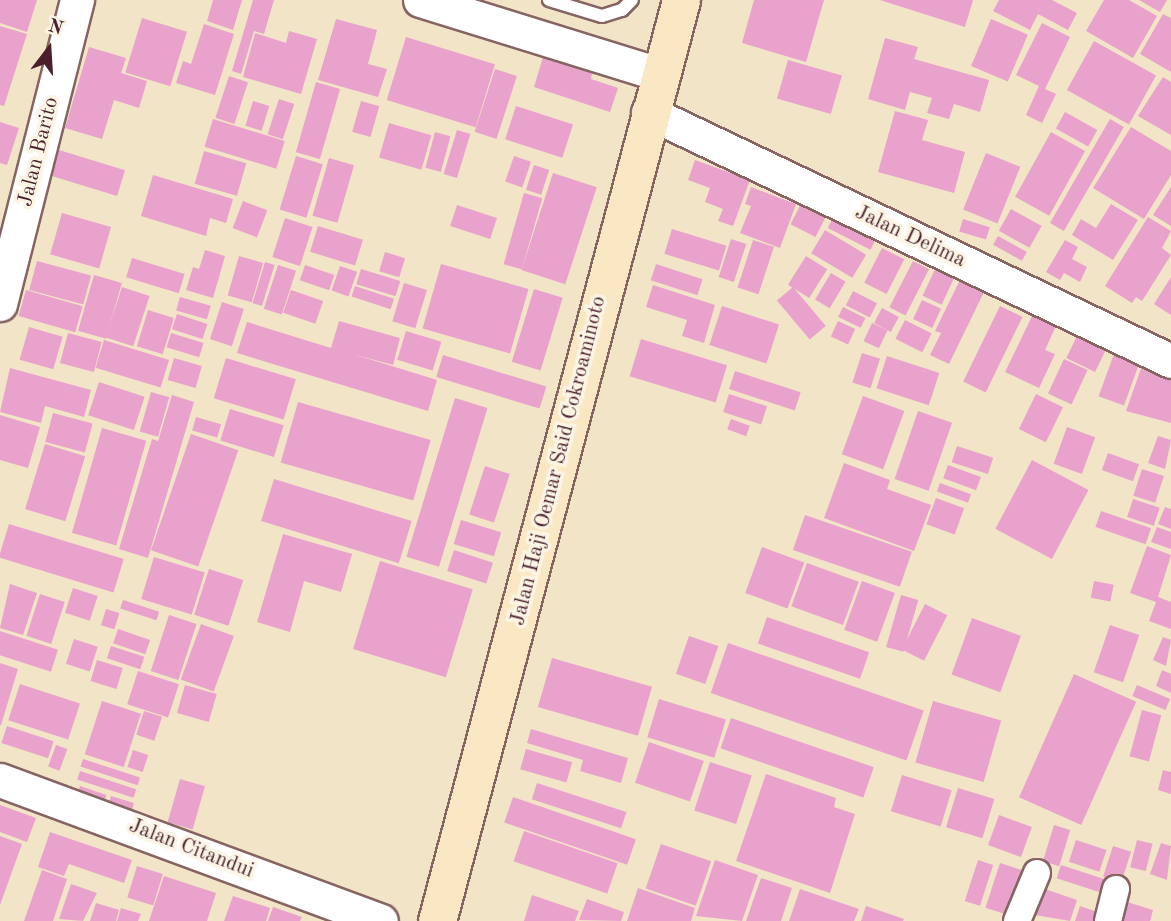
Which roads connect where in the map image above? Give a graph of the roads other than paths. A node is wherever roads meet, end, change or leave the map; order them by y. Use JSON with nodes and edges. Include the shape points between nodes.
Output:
{"nodes":[{"id":1,"x":77,"y":0,"type":"edge"},
{"id":2,"x":420,"y":0,"type":"edge"},
{"id":3,"x":550,"y":0,"type":"edge"},
{"id":4,"x":632,"y":0,"type":"edge"},
{"id":5,"x":681,"y":0,"type":"edge"},
{"id":6,"x":659,"y":74,"type":"junction"},
{"id":7,"x":648,"y":112,"type":"junction"},
{"id":8,"x":0,"y":304,"type":"edge"},
{"id":9,"x":1171,"y":361,"type":"edge"},
{"id":10,"x":0,"y":780,"type":"edge"},
{"id":11,"x":1037,"y":873,"type":"dead end"},
{"id":12,"x":1116,"y":890,"type":"dead end"},
{"id":13,"x":438,"y":920,"type":"edge"},
{"id":14,"x":382,"y":921,"type":"edge"},
{"id":15,"x":1017,"y":921,"type":"edge"},
{"id":16,"x":1108,"y":921,"type":"edge"}],
"edges":[{"from":1,"to":8,"type":"street","name":"Jalan Barito"},
{"from":2,"to":6,"type":"street"},
{"from":3,"to":4,"type":"lane","via":[[602,16],[622,10]]},
{"from":5,"to":6,"type":"main road","name":"Jalan Haji Oemar Said Cokroaminoto"},
{"from":6,"to":7,"type":"main road","name":"Jalan Haji Oemar Said Cokroaminoto"},
{"from":7,"to":9,"type":"street","name":"Jalan Delima"},
{"from":7,"to":13,"type":"main road","name":"Jalan Haji Oemar Said Cokroaminoto"},
{"from":10,"to":14,"type":"street","name":"Jalan Citandui"},
{"from":11,"to":15,"type":"street"},
{"from":12,"to":16,"type":"street"}]}
